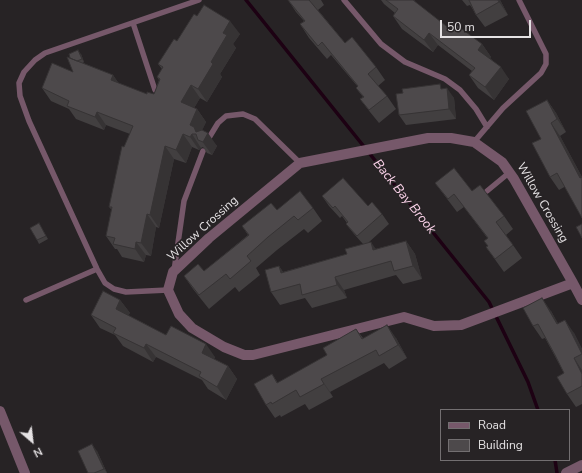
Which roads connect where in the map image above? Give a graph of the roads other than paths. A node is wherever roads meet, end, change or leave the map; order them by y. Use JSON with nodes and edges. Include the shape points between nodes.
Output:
{"nodes":[{"id":1,"x":199,"y":0,"type":"edge"},
{"id":2,"x":344,"y":0,"type":"edge"},
{"id":3,"x":519,"y":0,"type":"edge"},
{"id":4,"x":133,"y":23,"type":"junction"},
{"id":5,"x":155,"y":90,"type":"edge"},
{"id":6,"x":487,"y":127,"type":"junction"},
{"id":7,"x":207,"y":142,"type":"edge"},
{"id":8,"x":474,"y":142,"type":"junction"},
{"id":9,"x":203,"y":151,"type":"edge"},
{"id":10,"x":300,"y":163,"type":"junction"},
{"id":11,"x":510,"y":172,"type":"junction"},
{"id":12,"x":487,"y":191,"type":"edge"},
{"id":13,"x":97,"y":269,"type":"junction"},
{"id":14,"x":173,"y":272,"type":"junction"},
{"id":15,"x":573,"y":283,"type":"junction"},
{"id":16,"x":168,"y":290,"type":"junction"},
{"id":17,"x":26,"y":300,"type":"dead end"},
{"id":18,"x":582,"y":300,"type":"edge"},
{"id":19,"x":0,"y":411,"type":"edge"},
{"id":20,"x":4,"y":434,"type":"edge"},
{"id":21,"x":582,"y":465,"type":"edge"},
{"id":22,"x":25,"y":473,"type":"edge"},
{"id":23,"x":566,"y":473,"type":"edge"}],
"edges":[{"from":1,"to":4,"type":"lane"},
{"from":2,"to":6,"type":"lane","via":[[381,44],[405,62],[444,79],[460,90]]},
{"from":3,"to":6,"type":"lane","via":[[546,54],[546,64],[541,73],[503,108]]},
{"from":4,"to":5,"type":"lane"},
{"from":4,"to":13,"type":"lane","via":[[45,53],[34,60],[19,83],[20,96],[29,121]]},
{"from":6,"to":8,"type":"lane"},
{"from":7,"to":10,"type":"lane","via":[[218,123],[226,116],[243,114],[255,119]]},
{"from":8,"to":10,"type":"street","name":"Willow Crossing","via":[[428,138]]},
{"from":8,"to":11,"type":"street","name":"Willow Crossing","via":[[502,162]]},
{"from":9,"to":14,"type":"lane","via":[[184,201]]},
{"from":10,"to":14,"type":"street","name":"Willow Crossing","via":[[209,238]]},
{"from":11,"to":12,"type":"lane"},
{"from":11,"to":15,"type":"street","name":"Willow Crossing"},
{"from":13,"to":16,"type":"lane","via":[[105,283],[114,289],[126,292]]},
{"from":13,"to":17,"type":"lane"},
{"from":14,"to":16,"type":"street","name":"Willow Crossing"},
{"from":15,"to":16,"type":"street","via":[[461,325],[434,326],[404,317],[253,355],[244,355],[224,347],[192,328],[179,314]]},
{"from":15,"to":18,"type":"street","name":"Willow Crossing"},
{"from":19,"to":20,"type":"street"},
{"from":20,"to":22,"type":"street"},
{"from":21,"to":23,"type":"street"}]}
